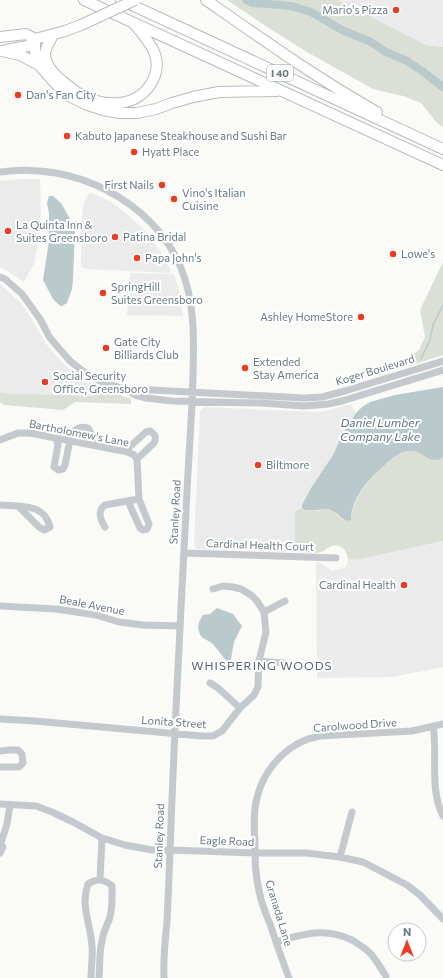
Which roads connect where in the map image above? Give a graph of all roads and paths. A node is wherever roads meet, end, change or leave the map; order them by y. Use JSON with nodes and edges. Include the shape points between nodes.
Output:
{"nodes":[{"id":1,"x":84,"y":0,"type":"edge"},
{"id":2,"x":122,"y":0,"type":"edge"},
{"id":3,"x":135,"y":0,"type":"edge"},
{"id":4,"x":210,"y":2,"type":"edge"},
{"id":5,"x":133,"y":22,"type":"junction"},
{"id":6,"x":53,"y":35,"type":"junction"},
{"id":7,"x":0,"y":37,"type":"edge"},
{"id":8,"x":35,"y":39,"type":"junction"},
{"id":9,"x":1,"y":51,"type":"edge"},
{"id":10,"x":39,"y":65,"type":"junction"},
{"id":11,"x":280,"y":91,"type":"junction"},
{"id":12,"x":441,"y":148,"type":"edge"},
{"id":13,"x":443,"y":165,"type":"edge"},
{"id":14,"x":0,"y":172,"type":"edge"},
{"id":15,"x":0,"y":276,"type":"edge"},
{"id":16,"x":443,"y":361,"type":"edge"},
{"id":17,"x":443,"y":370,"type":"edge"},
{"id":18,"x":127,"y":390,"type":"junction"},
{"id":19,"x":193,"y":392,"type":"junction"},
{"id":20,"x":193,"y":402,"type":"junction"},
{"id":21,"x":56,"y":439,"type":"junction"},
{"id":22,"x":0,"y":440,"type":"edge"},
{"id":23,"x":70,"y":441,"type":"junction"},
{"id":24,"x":92,"y":445,"type":"junction"},
{"id":25,"x":125,"y":451,"type":"junction"},
{"id":26,"x":137,"y":459,"type":"junction"},
{"id":27,"x":139,"y":499,"type":"junction"},
{"id":28,"x":128,"y":501,"type":"junction"},
{"id":29,"x":0,"y":505,"type":"edge"},
{"id":30,"x":18,"y":506,"type":"dead end"},
{"id":31,"x":105,"y":527,"type":"dead end"},
{"id":32,"x":184,"y":553,"type":"junction"},
{"id":33,"x":336,"y":558,"type":"dead end"},
{"id":34,"x":213,"y":589,"type":"dead end"},
{"id":35,"x":285,"y":601,"type":"dead end"},
{"id":36,"x":0,"y":606,"type":"edge"},
{"id":37,"x":264,"y":612,"type":"junction"},
{"id":38,"x":180,"y":626,"type":"junction"},
{"id":39,"x":260,"y":661,"type":"junction"},
{"id":40,"x":284,"y":663,"type":"dead end"},
{"id":41,"x":210,"y":684,"type":"dead end"},
{"id":42,"x":240,"y":708,"type":"junction"},
{"id":43,"x":0,"y":719,"type":"edge"},
{"id":44,"x":443,"y":724,"type":"edge"},
{"id":45,"x":433,"y":726,"type":"junction"},
{"id":46,"x":175,"y":733,"type":"junction"},
{"id":47,"x":0,"y":751,"type":"edge"},
{"id":48,"x":0,"y":767,"type":"edge"},
{"id":49,"x":0,"y":804,"type":"edge"},
{"id":50,"x":10,"y":805,"type":"junction"},
{"id":51,"x":0,"y":808,"type":"edge"},
{"id":52,"x":352,"y":812,"type":"dead end"},
{"id":53,"x":443,"y":816,"type":"edge"},
{"id":54,"x":102,"y":838,"type":"junction"},
{"id":55,"x":1,"y":842,"type":"edge"},
{"id":56,"x":170,"y":850,"type":"junction"},
{"id":57,"x":0,"y":853,"type":"edge"},
{"id":58,"x":255,"y":853,"type":"junction"},
{"id":59,"x":340,"y":857,"type":"junction"},
{"id":60,"x":100,"y":880,"type":"junction"},
{"id":61,"x":443,"y":919,"type":"edge"},
{"id":62,"x":90,"y":931,"type":"junction"},
{"id":63,"x":104,"y":932,"type":"junction"},
{"id":64,"x":276,"y":942,"type":"junction"},
{"id":65,"x":386,"y":976,"type":"dead end"},
{"id":66,"x":91,"y":978,"type":"edge"},
{"id":67,"x":99,"y":978,"type":"edge"},
{"id":68,"x":164,"y":978,"type":"edge"},
{"id":69,"x":289,"y":978,"type":"edge"}],
"edges":[{"from":1,"to":5,"type":"highway","number":"I 40"},
{"from":2,"to":12,"type":"highway","number":"I 40"},
{"from":3,"to":6,"type":"highway","bridge":true},
{"from":4,"to":12,"type":"highway","via":[[352,98]]},
{"from":5,"to":6,"type":"highway","via":[[151,44],[155,53],[156,69],[146,91],[131,101],[104,103],[91,99],[78,93],[54,74],[45,54]]},
{"from":5,"to":11,"type":"highway","number":"I 40"},
{"from":6,"to":8,"type":"highway"},
{"from":7,"to":8,"type":"highway","via":[[26,34]]},
{"from":8,"to":9,"type":"highway","via":[[28,46]]},
{"from":8,"to":10,"type":"highway","via":[[35,53]]},
{"from":9,"to":10,"type":"highway","via":[[20,55]]},
{"from":10,"to":11,"type":"highway","via":[[69,96],[85,104],[119,113],[137,113],[219,92]]},
{"from":11,"to":13,"type":"highway","number":"I 40"},
{"from":14,"to":19,"type":"street","name":"Stanley Road","via":[[46,172],[93,184],[135,208],[162,236],[182,270],[192,309]]},
{"from":15,"to":18,"type":"street","via":[[22,294],[50,338],[70,362],[100,381]]},
{"from":16,"to":19,"type":"street","name":"Koger Boulevard","via":[[322,397]]},
{"from":17,"to":20,"type":"street","name":"Koger Boulevard","via":[[316,406]]},
{"from":18,"to":19,"type":"street","name":"Koger Boulevard"},
{"from":18,"to":20,"type":"street","name":"Koger Boulevard","via":[[146,398]]},
{"from":19,"to":20,"type":"street","name":"Stanley Road"},
{"from":20,"to":32,"type":"street","name":"Stanley Road"},
{"from":21,"to":22,"type":"street","name":"Bartholomew's Lane","via":[[23,433]]},
{"from":21,"to":23,"type":"street","name":"Bartholomew's Lane"},
{"from":21,"to":23,"type":"street","via":[[58,445],[54,467],[58,470],[63,469],[65,465]]},
{"from":23,"to":24,"type":"street","name":"Bartholomew's Lane"},
{"from":23,"to":24,"type":"street","via":[[73,432],[83,427],[91,432]]},
{"from":24,"to":25,"type":"street","name":"Bartholomew's Lane"},
{"from":25,"to":26,"type":"street","name":"Bartholomew's Lane"},
{"from":25,"to":26,"type":"street","via":[[150,431],[156,436],[156,440]]},
{"from":26,"to":27,"type":"street","name":"Bartholomew's Lane"},
{"from":27,"to":28,"type":"street"},
{"from":27,"to":28,"type":"street","name":"Bartholomew's Lane","via":[[149,524],[147,529],[140,528]]},
{"from":28,"to":31,"type":"street","via":[[102,507],[100,514]]},
{"from":29,"to":30,"type":"street"},
{"from":32,"to":33,"type":"street","name":"Cardinal Health Court"},
{"from":32,"to":38,"type":"street","name":"Stanley Road"},
{"from":34,"to":37,"type":"street","via":[[223,586],[241,589],[257,601]]},
{"from":35,"to":37,"type":"street"},
{"from":36,"to":38,"type":"street","name":"Beale Avenue","via":[[56,609],[96,615],[119,622]]},
{"from":37,"to":39,"type":"street","name":"Lonita Street","via":[[266,632]]},
{"from":38,"to":46,"type":"street","name":"Stanley Road"},
{"from":39,"to":40,"type":"street"},
{"from":39,"to":42,"type":"street","name":"Lonita Street","via":[[258,687],[254,695]]},
{"from":41,"to":42,"type":"street"},
{"from":42,"to":46,"type":"street","name":"Lonita Street","via":[[222,731],[213,736]]},
{"from":43,"to":46,"type":"street","name":"Lonita Street"},
{"from":44,"to":45,"type":"street","name":"Carolwood Drive"},
{"from":45,"to":53,"type":"street","via":[[436,788]]},
{"from":45,"to":58,"type":"street","name":"Carolwood Drive","via":[[412,731],[320,736],[308,739],[285,752],[274,762],[259,791],[254,819]]},
{"from":46,"to":56,"type":"street","name":"Stanley Road"},
{"from":47,"to":48,"type":"street","via":[[18,750],[22,754],[23,763],[19,768]]},
{"from":49,"to":50,"type":"street","name":"Eagle Road"},
{"from":49,"to":51,"type":"street"},
{"from":50,"to":54,"type":"street","name":"Eagle Road","via":[[36,806]]},
{"from":50,"to":55,"type":"street"},
{"from":52,"to":59,"type":"street"},
{"from":54,"to":56,"type":"street","name":"Eagle Road","via":[[152,850]]},
{"from":54,"to":60,"type":"street"},
{"from":55,"to":57,"type":"street","via":[[3,847]]},
{"from":56,"to":58,"type":"street","name":"Eagle Road"},
{"from":56,"to":68,"type":"street","name":"Stanley Road"},
{"from":58,"to":59,"type":"street","name":"Eagle Road","via":[[306,853]]},
{"from":58,"to":64,"type":"street","name":"Granada Lane","via":[[260,896]]},
{"from":59,"to":61,"type":"street","name":"Eagle Road","via":[[363,862],[407,885]]},
{"from":60,"to":62,"type":"street","via":[[95,880],[86,891],[85,913]]},
{"from":60,"to":63,"type":"street","via":[[112,886],[112,909]]},
{"from":62,"to":63,"type":"street"},
{"from":62,"to":66,"type":"street"},
{"from":63,"to":67,"type":"street"},
{"from":64,"to":65,"type":"street","via":[[313,933],[343,936],[370,953]]},
{"from":64,"to":69,"type":"street","name":"Granada Lane"}]}
